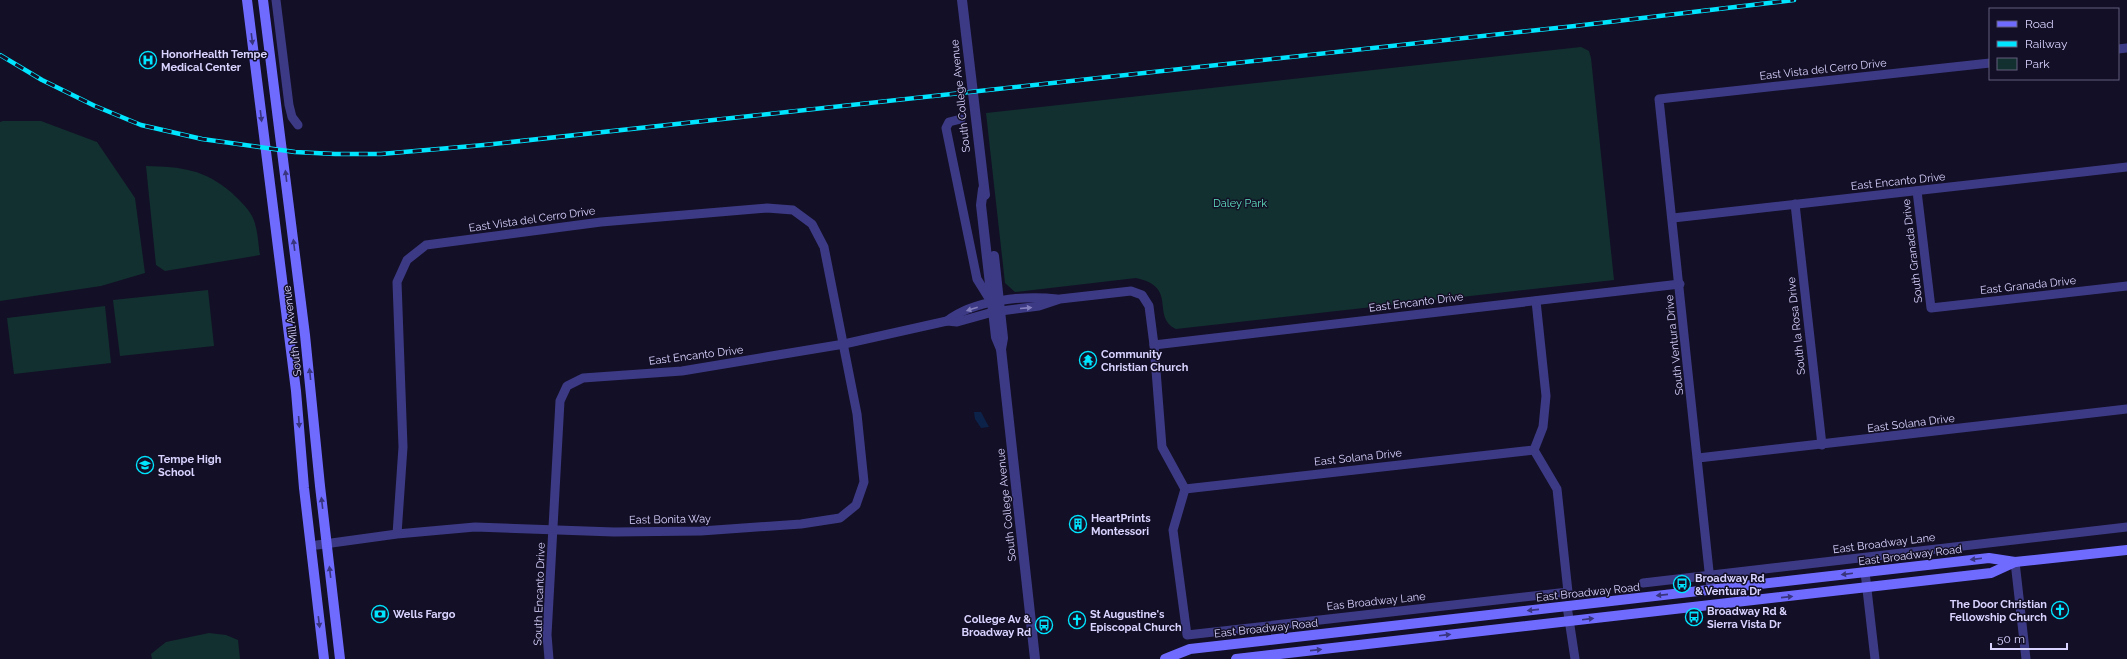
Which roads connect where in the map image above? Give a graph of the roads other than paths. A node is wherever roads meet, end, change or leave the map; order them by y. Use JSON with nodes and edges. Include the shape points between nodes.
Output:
{"nodes":[{"id":1,"x":247,"y":0,"type":"edge"},
{"id":2,"x":263,"y":0,"type":"edge"},
{"id":3,"x":276,"y":0,"type":"edge"},
{"id":4,"x":962,"y":0,"type":"edge"},
{"id":5,"x":1989,"y":62,"type":"edge"},
{"id":6,"x":1659,"y":99,"type":"joint"},
{"id":7,"x":961,"y":119,"type":"dead end"},
{"id":8,"x":298,"y":125,"type":"dead end"},
{"id":9,"x":2127,"y":167,"type":"edge"},
{"id":10,"x":1917,"y":191,"type":"junction"},
{"id":11,"x":1795,"y":204,"type":"junction"},
{"id":12,"x":1672,"y":218,"type":"junction"},
{"id":13,"x":1680,"y":284,"type":"junction"},
{"id":14,"x":2127,"y":286,"type":"edge"},
{"id":15,"x":1536,"y":301,"type":"junction"},
{"id":16,"x":996,"y":306,"type":"junction"},
{"id":17,"x":1931,"y":308,"type":"joint"},
{"id":18,"x":844,"y":344,"type":"junction"},
{"id":19,"x":1154,"y":344,"type":"junction"},
{"id":20,"x":2127,"y":409,"type":"edge"},
{"id":21,"x":1822,"y":445,"type":"junction"},
{"id":22,"x":1534,"y":450,"type":"junction"},
{"id":23,"x":1698,"y":458,"type":"junction"},
{"id":24,"x":1185,"y":489,"type":"junction"},
{"id":25,"x":2127,"y":527,"type":"edge"},
{"id":26,"x":553,"y":529,"type":"junction"},
{"id":27,"x":397,"y":534,"type":"junction"},
{"id":28,"x":322,"y":543,"type":"junction"},
{"id":29,"x":2127,"y":550,"type":"edge"},
{"id":30,"x":2015,"y":562,"type":"junction"},
{"id":31,"x":1865,"y":572,"type":"junction"},
{"id":32,"x":1710,"y":576,"type":"junction"},
{"id":33,"x":1643,"y":583,"type":"dead end"},
{"id":34,"x":1867,"y":588,"type":"junction"},
{"id":35,"x":1711,"y":590,"type":"junction"},
{"id":36,"x":1567,"y":606,"type":"junction"},
{"id":37,"x":1569,"y":621,"type":"junction"},
{"id":38,"x":324,"y":659,"type":"edge"},
{"id":39,"x":340,"y":659,"type":"edge"},
{"id":40,"x":549,"y":659,"type":"edge"},
{"id":41,"x":1035,"y":659,"type":"edge"},
{"id":42,"x":1165,"y":659,"type":"edge"},
{"id":43,"x":1236,"y":659,"type":"edge"},
{"id":44,"x":1575,"y":659,"type":"edge"},
{"id":45,"x":1875,"y":659,"type":"edge"},
{"id":46,"x":2026,"y":659,"type":"edge"}],
"edges":[{"from":1,"to":38,"type":"main road","name":"South Mill Avenue","one_way":true,"via":[[296,391],[304,488]]},
{"from":28,"to":2,"type":"main road","name":"South Mill Avenue","one_way":true,"via":[[307,349]]},
{"from":3,"to":8,"type":"street","via":[[289,105]]},
{"from":4,"to":16,"type":"street","name":"South College Avenue","via":[[983,189],[981,205]]},
{"from":5,"to":6,"type":"street","name":"East Vista del Cerro Drive"},
{"from":6,"to":12,"type":"street","name":"South Ventura Drive"},
{"from":7,"to":16,"type":"street","via":[[949,122],[946,128],[977,279]]},
{"from":9,"to":10,"type":"street","name":"East Encanto Drive"},
{"from":10,"to":11,"type":"street","name":"East Encanto Drive"},
{"from":10,"to":17,"type":"street","name":"South Granada Drive"},
{"from":11,"to":12,"type":"street","name":"East Encanto Drive"},
{"from":11,"to":21,"type":"street","name":"South la Rosa Drive"},
{"from":12,"to":13,"type":"street","name":"South Ventura Drive"},
{"from":13,"to":15,"type":"street","name":"East Encanto Drive"},
{"from":13,"to":23,"type":"street","name":"South Ventura Drive"},
{"from":14,"to":17,"type":"street","name":"East Granada Drive"},
{"from":15,"to":19,"type":"street","name":"East Encanto Drive"},
{"from":15,"to":22,"type":"street","via":[[1546,396],[1543,427]]},
{"from":16,"to":18,"type":"street","name":"East Encanto Drive","via":[[955,314],[947,321]]},
{"from":16,"to":19,"type":"street","name":"East Encanto Drive","via":[[1040,306],[1060,299],[1131,291],[1142,295],[1149,306]]},
{"from":16,"to":41,"type":"street","name":"South College Avenue","via":[[996,337],[1001,349]]},
{"from":18,"to":26,"type":"street","name":"East Encanto Drive","via":[[682,371],[583,378],[567,386],[560,401]]},
{"from":18,"to":26,"type":"street","name":"East Bonita Way","via":[[857,414],[864,482],[856,505],[840,518],[801,524],[701,531],[614,532]]},
{"from":18,"to":27,"type":"street","name":"East Vista del Cerro Drive","via":[[824,247],[812,224],[793,210],[767,208],[601,222],[426,245],[407,260],[397,282],[403,447]]},
{"from":19,"to":24,"type":"street","via":[[1162,447]]},
{"from":20,"to":21,"type":"street","name":"East Solana Drive"},
{"from":21,"to":23,"type":"street","name":"East Solana Drive"},
{"from":22,"to":24,"type":"street","name":"East Solana Drive"},
{"from":22,"to":24,"type":"street","name":"Eas Broadway Lane","via":[[1557,489],[1568,592],[1187,635],[1173,530]]},
{"from":23,"to":32,"type":"street","name":"South Ventura Drive"},
{"from":25,"to":32,"type":"street","name":"East Broadway Lane"},
{"from":26,"to":27,"type":"street","name":"East Bonita Way","via":[[475,527]]},
{"from":26,"to":40,"type":"street","name":"South Encanto Drive","via":[[547,634]]},
{"from":27,"to":28,"type":"street","name":"East Bonita Way"},
{"from":39,"to":28,"type":"main road","name":"South Mill Avenue","one_way":true},
{"from":29,"to":30,"type":"main road","name":"East Broadway Road"},
{"from":30,"to":31,"type":"main road","name":"East Broadway Road","one_way":true,"via":[[1989,558]]},
{"from":30,"to":34,"type":"main road","name":"East Broadway Road","via":[[1991,573]]},
{"from":30,"to":46,"type":"street"},
{"from":31,"to":34,"type":"street"},
{"from":31,"to":35,"type":"main road","name":"East Broadway Road","one_way":true},
{"from":32,"to":33,"type":"street","name":"East Broadway Lane"},
{"from":32,"to":35,"type":"street","name":"South Ventura Drive"},
{"from":37,"to":34,"type":"main road","name":"East Broadway Road","one_way":true},
{"from":34,"to":45,"type":"street"},
{"from":35,"to":36,"type":"main road","name":"East Broadway Road","one_way":true},
{"from":36,"to":37,"type":"street"},
{"from":36,"to":42,"type":"main road","name":"East Broadway Road","one_way":true,"via":[[1190,649]]},
{"from":43,"to":37,"type":"main road","name":"East Broadway Road","one_way":true},
{"from":37,"to":44,"type":"street"}]}
